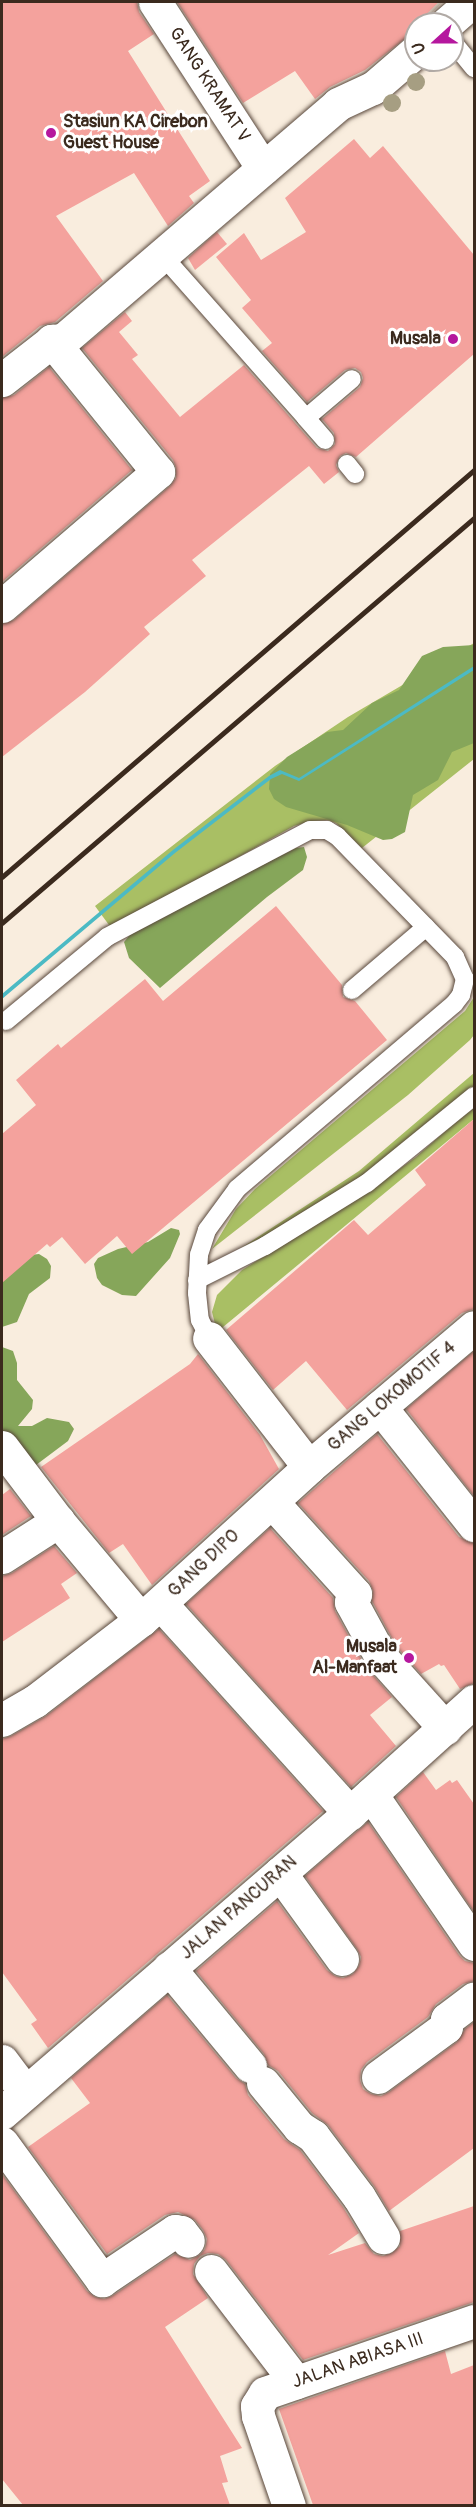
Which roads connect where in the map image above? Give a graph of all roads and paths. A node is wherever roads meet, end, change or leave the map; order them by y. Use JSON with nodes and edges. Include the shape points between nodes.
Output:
{"nodes":[{"id":1,"x":155,"y":2,"type":"edge"},
{"id":2,"x":464,"y":45,"type":"edge"},
{"id":3,"x":404,"y":61,"type":"edge"},
{"id":4,"x":474,"y":68,"type":"edge"},
{"id":5,"x":263,"y":168,"type":"junction"},
{"id":6,"x":162,"y":255,"type":"junction"},
{"id":7,"x":52,"y":341,"type":"junction"},
{"id":8,"x":352,"y":379,"type":"dead end"},
{"id":9,"x":2,"y":380,"type":"edge"},
{"id":10,"x":306,"y":418,"type":"junction"},
{"id":11,"x":326,"y":440,"type":"dead end"},
{"id":12,"x":2,"y":606,"type":"edge"},
{"id":13,"x":426,"y":927,"type":"junction"},
{"id":14,"x":352,"y":990,"type":"dead end"},
{"id":15,"x":6,"y":1021,"type":"dead end"},
{"id":16,"x":474,"y":1096,"type":"edge"},
{"id":17,"x":197,"y":1280,"type":"junction"},
{"id":18,"x":474,"y":1327,"type":"edge"},
{"id":19,"x":209,"y":1338,"type":"joint"},
{"id":20,"x":380,"y":1407,"type":"junction"},
{"id":21,"x":2,"y":1447,"type":"edge"},
{"id":22,"x":309,"y":1467,"type":"junction"},
{"id":23,"x":272,"y":1502,"type":"junction"},
{"id":24,"x":58,"y":1521,"type":"junction"},
{"id":25,"x":474,"y":1525,"type":"edge"},
{"id":26,"x":2,"y":1557,"type":"edge"},
{"id":27,"x":151,"y":1612,"type":"junction"},
{"id":28,"x":474,"y":1701,"type":"edge"},
{"id":29,"x":2,"y":1720,"type":"edge"},
{"id":30,"x":445,"y":1728,"type":"junction"},
{"id":31,"x":361,"y":1803,"type":"junction"},
{"id":32,"x":280,"y":1873,"type":"junction"},
{"id":33,"x":471,"y":1932,"type":"edge"},
{"id":34,"x":342,"y":1959,"type":"dead end"},
{"id":35,"x":169,"y":1968,"type":"junction"},
{"id":36,"x":474,"y":1999,"type":"edge"},
{"id":37,"x":2,"y":2061,"type":"edge"},
{"id":38,"x":378,"y":2077,"type":"dead end"},
{"id":39,"x":13,"y":2103,"type":"edge"},
{"id":40,"x":2,"y":2143,"type":"edge"},
{"id":41,"x":383,"y":2236,"type":"dead end"},
{"id":42,"x":188,"y":2241,"type":"dead end"},
{"id":43,"x":211,"y":2271,"type":"dead end"},
{"id":44,"x":474,"y":2321,"type":"edge"},
{"id":45,"x":296,"y":2382,"type":"junction"},
{"id":46,"x":289,"y":2505,"type":"edge"}],
"edges":[{"from":1,"to":5,"type":"street","name":"GANG KRAMAT V"},
{"from":2,"to":4,"type":"lane"},
{"from":3,"to":5,"type":"street","via":[[373,88],[338,104]]},
{"from":5,"to":6,"type":"street"},
{"from":6,"to":7,"type":"street","via":[[63,340]]},
{"from":6,"to":10,"type":"lane"},
{"from":7,"to":9,"type":"street"},
{"from":7,"to":12,"type":"street","via":[[158,472]]},
{"from":8,"to":10,"type":"lane"},
{"from":10,"to":11,"type":"lane"},
{"from":13,"to":14,"type":"lane"},
{"from":13,"to":15,"type":"lane","via":[[337,836],[327,830],[310,830],[107,937]]},
{"from":13,"to":17,"type":"lane","via":[[463,970],[461,995],[237,1189],[207,1230],[200,1246]]},
{"from":16,"to":17,"type":"lane","via":[[367,1183],[265,1246]]},
{"from":17,"to":19,"type":"lane","via":[[200,1320]]},
{"from":18,"to":20,"type":"street","name":"GANG LOKOMOTIF 4"},
{"from":19,"to":22,"type":"street"},
{"from":20,"to":22,"type":"street","name":"GANG LOKOMOTIF 4"},
{"from":20,"to":25,"type":"street"},
{"from":21,"to":24,"type":"street"},
{"from":22,"to":23,"type":"street","name":"GANG DIPO"},
{"from":23,"to":27,"type":"street","name":"GANG DIPO"},
{"from":23,"to":30,"type":"street","via":[[355,1594],[351,1602],[381,1656]]},
{"from":24,"to":26,"type":"street"},
{"from":24,"to":27,"type":"street"},
{"from":27,"to":29,"type":"street","via":[[36,1701]]},
{"from":27,"to":31,"type":"street","name":"GANG DIPO"},
{"from":28,"to":30,"type":"street","name":"JALAN PANCURAN"},
{"from":30,"to":31,"type":"street","name":"JALAN PANCURAN"},
{"from":31,"to":32,"type":"street","name":"JALAN PANCURAN"},
{"from":31,"to":33,"type":"street","name":"GANG DIPO"},
{"from":32,"to":34,"type":"street"},
{"from":32,"to":35,"type":"street","name":"JALAN PANCURAN"},
{"from":35,"to":39,"type":"street","name":"JALAN PANCURAN"},
{"from":35,"to":41,"type":"street","via":[[299,2127],[313,2136]]},
{"from":36,"to":38,"type":"street","via":[[447,2019],[446,2027]]},
{"from":37,"to":39,"type":"street"},
{"from":40,"to":42,"type":"street","via":[[102,2280],[175,2231]]},
{"from":43,"to":45,"type":"street"},
{"from":44,"to":45,"type":"street","name":"JALAN ABIASA III"},
{"from":45,"to":46,"type":"street","name":"JALAN ABIASA III","via":[[265,2393],[257,2406]]}]}
